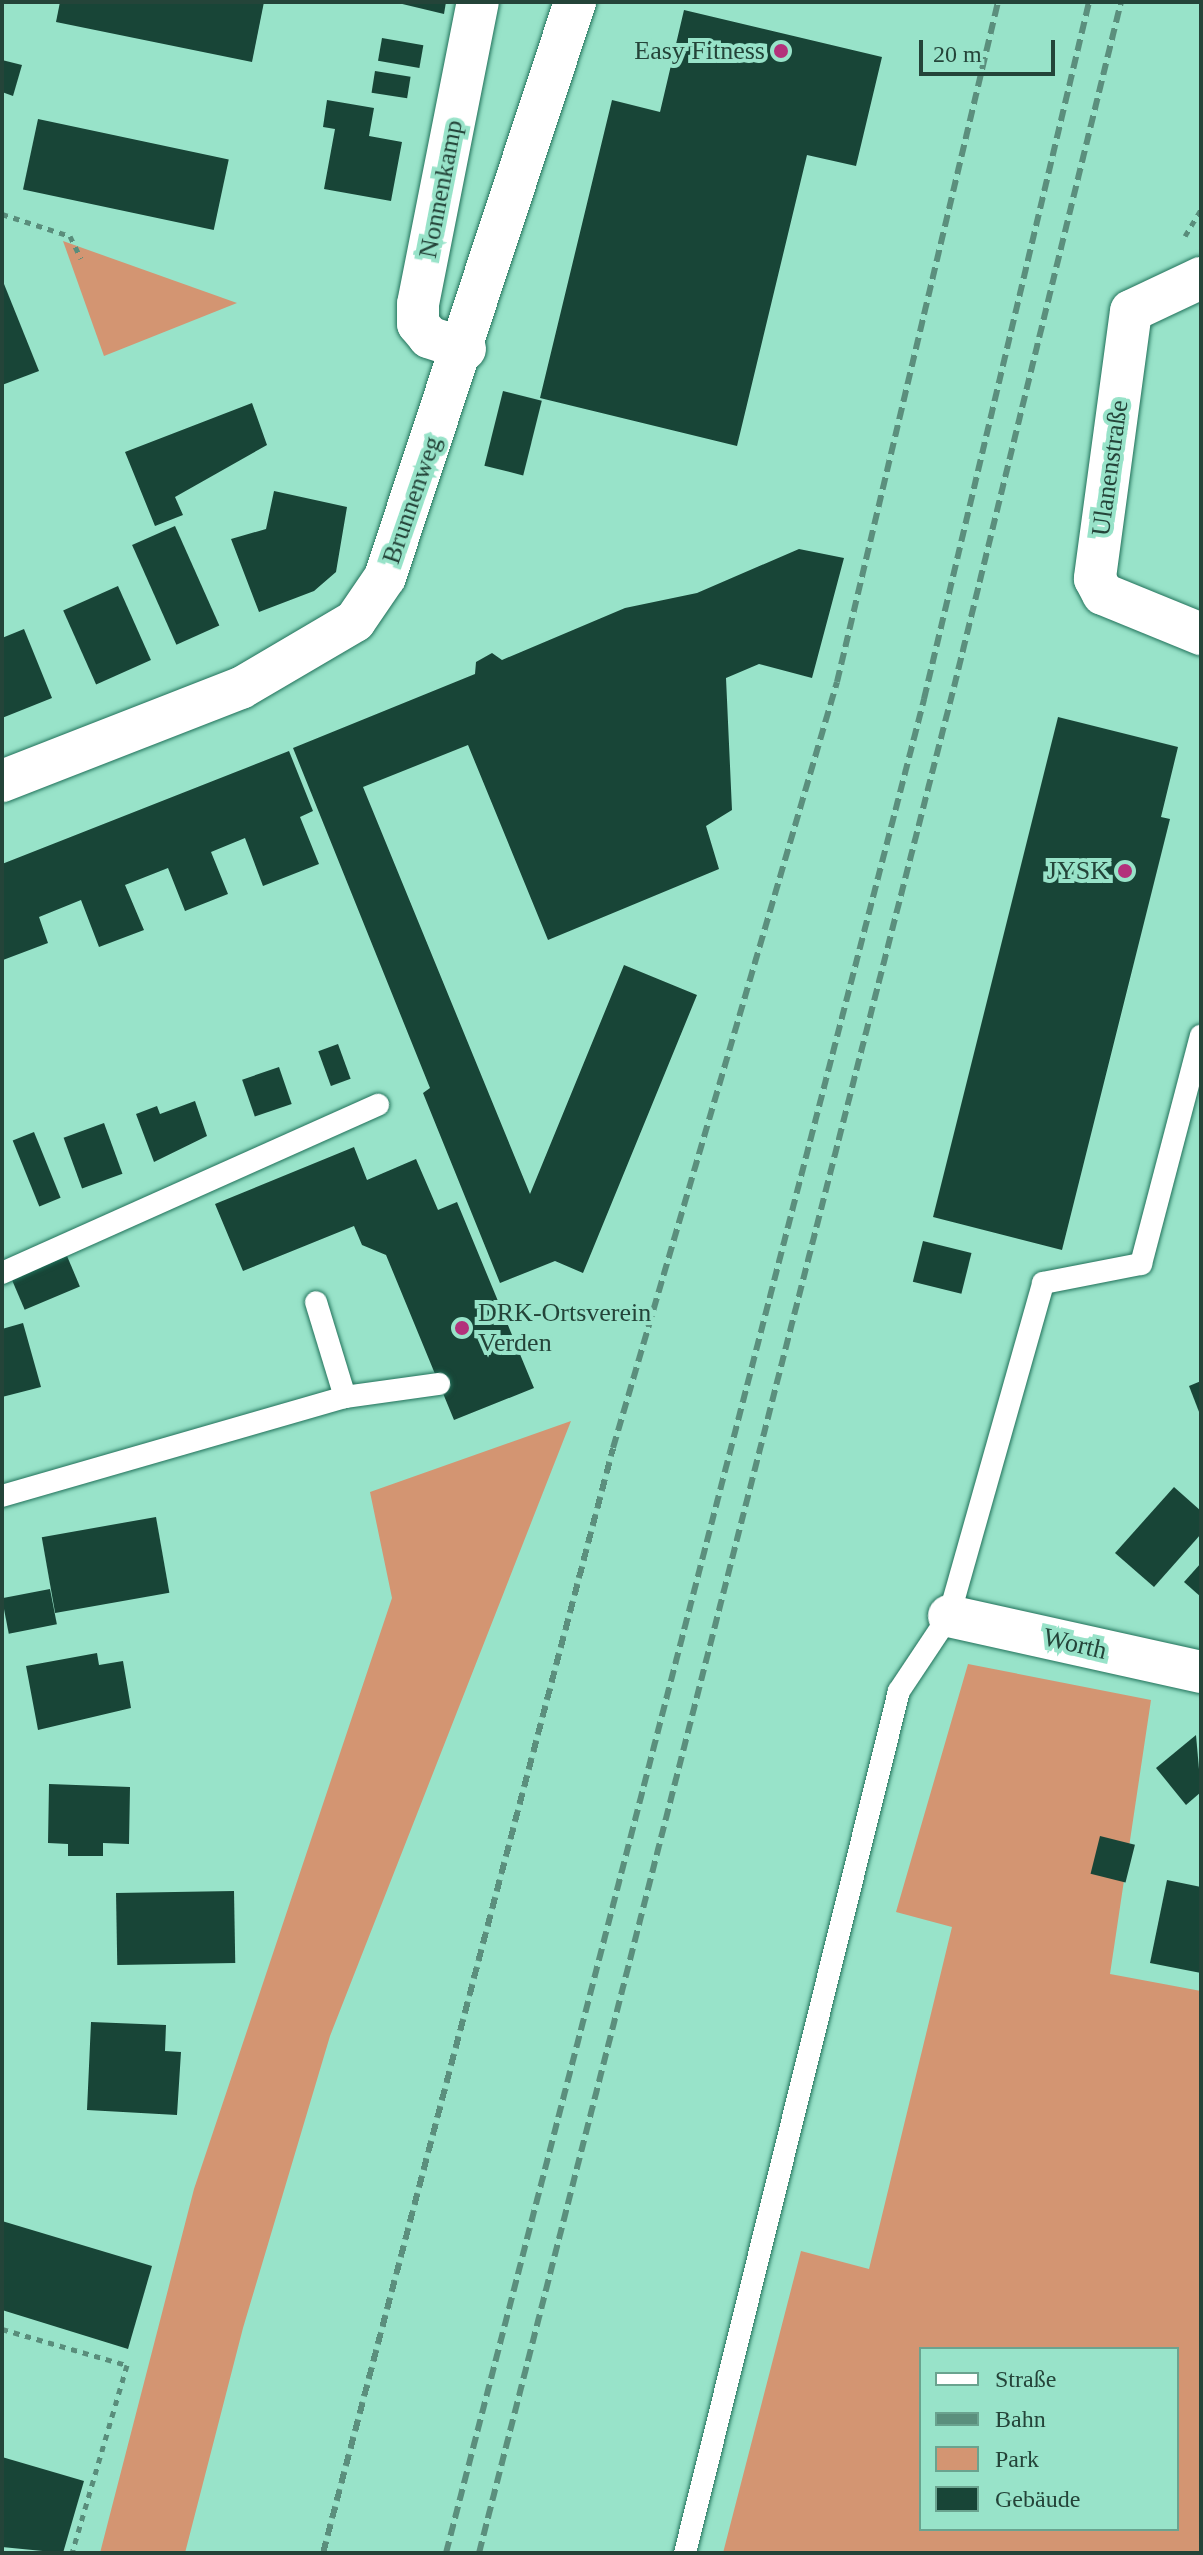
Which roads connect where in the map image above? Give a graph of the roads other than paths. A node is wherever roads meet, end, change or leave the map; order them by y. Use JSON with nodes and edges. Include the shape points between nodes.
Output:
{"nodes":[{"id":1,"x":478,"y":2,"type":"edge"},
{"id":2,"x":575,"y":2,"type":"edge"},
{"id":3,"x":1201,"y":278,"type":"edge"},
{"id":4,"x":465,"y":349,"type":"junction"},
{"id":5,"x":1201,"y":634,"type":"edge"},
{"id":6,"x":2,"y":781,"type":"edge"},
{"id":7,"x":1201,"y":1036,"type":"edge"},
{"id":8,"x":378,"y":1105,"type":"dead end"},
{"id":9,"x":2,"y":1273,"type":"edge"},
{"id":10,"x":316,"y":1302,"type":"dead end"},
{"id":11,"x":439,"y":1384,"type":"dead end"},
{"id":12,"x":345,"y":1397,"type":"junction"},
{"id":13,"x":2,"y":1496,"type":"edge"},
{"id":14,"x":949,"y":1616,"type":"junction"},
{"id":15,"x":1201,"y":1672,"type":"edge"},
{"id":16,"x":685,"y":2553,"type":"edge"}],
"edges":[{"from":1,"to":4,"type":"street","name":"Nonnenkamp","via":[[418,304],[418,324],[429,337]]},
{"from":2,"to":4,"type":"street","name":"Brunnenweg"},
{"from":3,"to":5,"type":"street","name":"Ulanenstraße","via":[[1131,311],[1095,579],[1103,594]]},
{"from":4,"to":6,"type":"street","name":"Brunnenweg","via":[[385,577],[355,621],[241,688]]},
{"from":7,"to":14,"type":"lane","via":[[1141,1264],[1043,1283]]},
{"from":8,"to":9,"type":"lane"},
{"from":10,"to":12,"type":"lane"},
{"from":11,"to":12,"type":"lane"},
{"from":12,"to":13,"type":"lane"},
{"from":14,"to":15,"type":"street","name":"Worth"},
{"from":14,"to":16,"type":"lane","via":[[899,1691]]}]}
